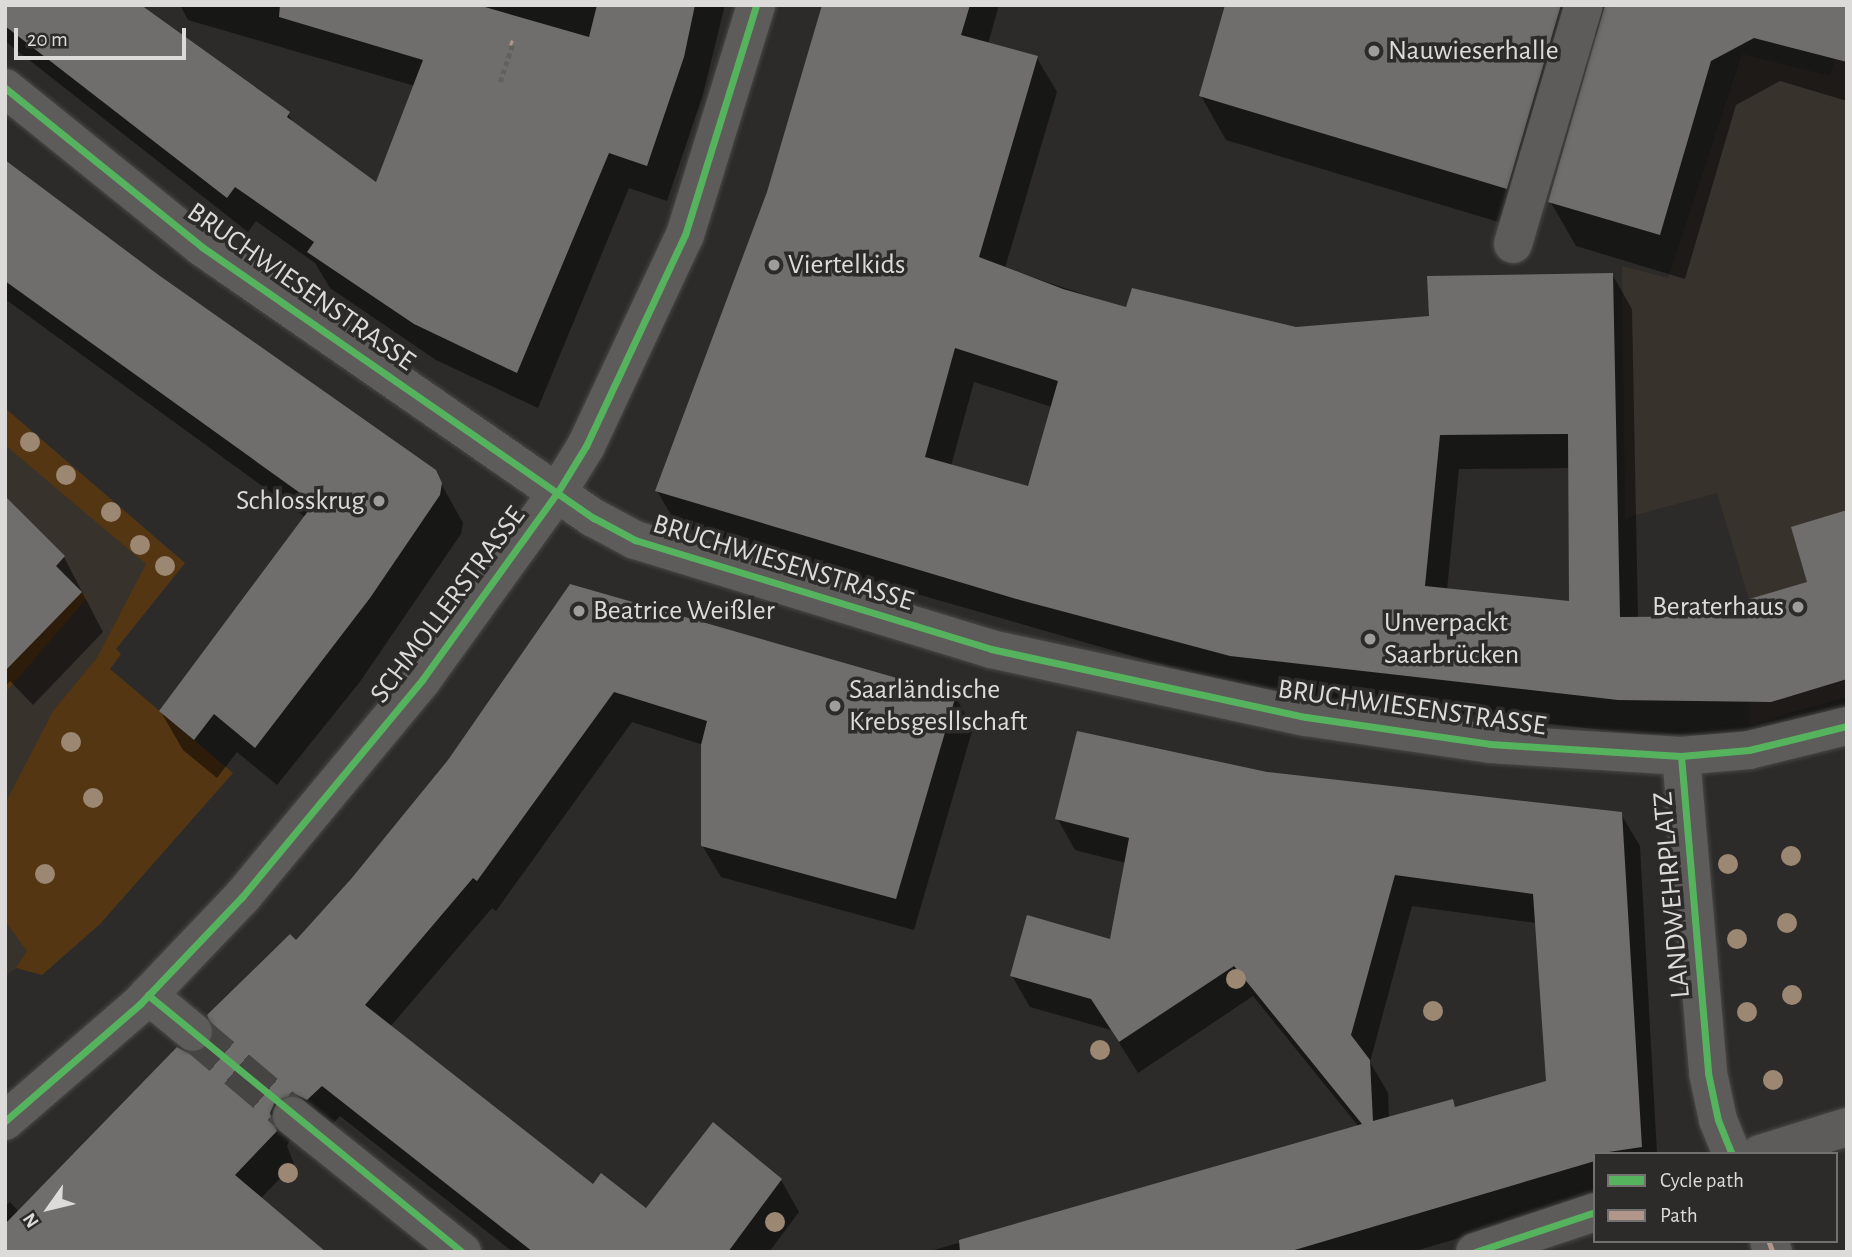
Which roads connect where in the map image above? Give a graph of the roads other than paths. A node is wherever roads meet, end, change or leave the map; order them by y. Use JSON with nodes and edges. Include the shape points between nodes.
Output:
{"nodes":[{"id":1,"x":756,"y":5,"type":"edge"},
{"id":2,"x":1584,"y":5,"type":"edge"},
{"id":3,"x":5,"y":88,"type":"edge"},
{"id":4,"x":1513,"y":244,"type":"dead end"},
{"id":5,"x":559,"y":490,"type":"junction"},
{"id":6,"x":1847,"y":726,"type":"edge"},
{"id":7,"x":1681,"y":756,"type":"junction"},
{"id":8,"x":148,"y":995,"type":"junction"},
{"id":9,"x":192,"y":1031,"type":"tunnel mouth"},
{"id":10,"x":292,"y":1116,"type":"tunnel mouth"},
{"id":11,"x":5,"y":1121,"type":"edge"},
{"id":12,"x":1847,"y":1127,"type":"edge"},
{"id":13,"x":1731,"y":1152,"type":"edge"},
{"id":14,"x":1766,"y":1152,"type":"edge"},
{"id":15,"x":1593,"y":1213,"type":"edge"},
{"id":16,"x":463,"y":1252,"type":"edge"},
{"id":17,"x":1475,"y":1252,"type":"edge"}],
"edges":[{"from":1,"to":5,"type":"street","name":"SCHMOLLERSTRASSE","via":[[680,247],[586,446]]},
{"from":2,"to":4,"type":"street"},
{"from":3,"to":5,"type":"street","name":"BRUCHWIESENSTRASSE","via":[[201,247]]},
{"from":5,"to":7,"type":"street","name":"BRUCHWIESENSTRASSE","via":[[594,518],[635,540],[991,649],[1306,717],[1490,744]]},
{"from":5,"to":8,"type":"street","name":"SCHMOLLERSTRASSE","via":[[422,680],[345,775],[242,897]]},
{"from":6,"to":7,"type":"street","name":"LANDWEHRPLATZ","via":[[1749,750]]},
{"from":7,"to":13,"type":"street","name":"LANDWEHRPLATZ","via":[[1708,1073],[1717,1120]]},
{"from":8,"to":9,"type":"street"},
{"from":8,"to":11,"type":"street","name":"SCHMOLLERSTRASSE"},
{"from":10,"to":16,"type":"street"},
{"from":12,"to":14,"type":"street"},
{"from":15,"to":17,"type":"street"}]}
